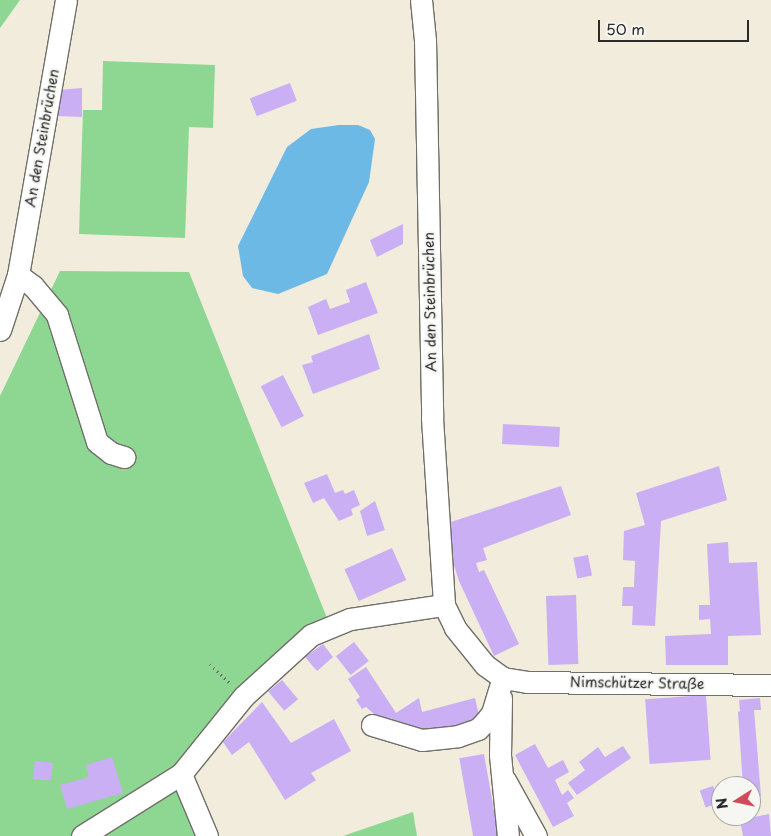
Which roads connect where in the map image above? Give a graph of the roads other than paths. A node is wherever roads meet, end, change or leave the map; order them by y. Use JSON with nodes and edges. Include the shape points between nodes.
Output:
{"nodes":[{"id":1,"x":66,"y":0,"type":"edge"},
{"id":2,"x":421,"y":0,"type":"edge"},
{"id":3,"x":18,"y":276,"type":"junction"},
{"id":4,"x":2,"y":327,"type":"edge"},
{"id":5,"x":124,"y":457,"type":"dead end"},
{"id":6,"x":444,"y":605,"type":"junction"},
{"id":7,"x":503,"y":678,"type":"junction"},
{"id":8,"x":771,"y":685,"type":"edge"},
{"id":9,"x":372,"y":725,"type":"dead end"},
{"id":10,"x":181,"y":774,"type":"junction"},
{"id":11,"x":502,"y":775,"type":"junction"},
{"id":12,"x":82,"y":836,"type":"edge"},
{"id":13,"x":207,"y":836,"type":"edge"},
{"id":14,"x":508,"y":836,"type":"edge"},
{"id":15,"x":536,"y":836,"type":"edge"}],
"edges":[{"from":1,"to":3,"type":"street","name":"An den Steinbrüchen"},
{"from":2,"to":6,"type":"street","name":"An den Steinbrüchen","via":[[425,40],[432,418]]},
{"from":3,"to":4,"type":"street","name":"An den Steinbrüchen"},
{"from":3,"to":5,"type":"street","via":[[33,286],[58,315],[97,442],[110,453]]},
{"from":6,"to":7,"type":"street","via":[[468,647]]},
{"from":6,"to":10,"type":"street","via":[[350,619],[311,635],[244,696]]},
{"from":7,"to":8,"type":"street","name":"Nimschützer Straße","via":[[527,682]]},
{"from":7,"to":9,"type":"street","via":[[492,713],[478,729],[458,736],[422,740]]},
{"from":7,"to":11,"type":"street","via":[[499,723]]},
{"from":10,"to":12,"type":"street"},
{"from":10,"to":13,"type":"street"},
{"from":11,"to":14,"type":"street"},
{"from":11,"to":15,"type":"street"}]}
